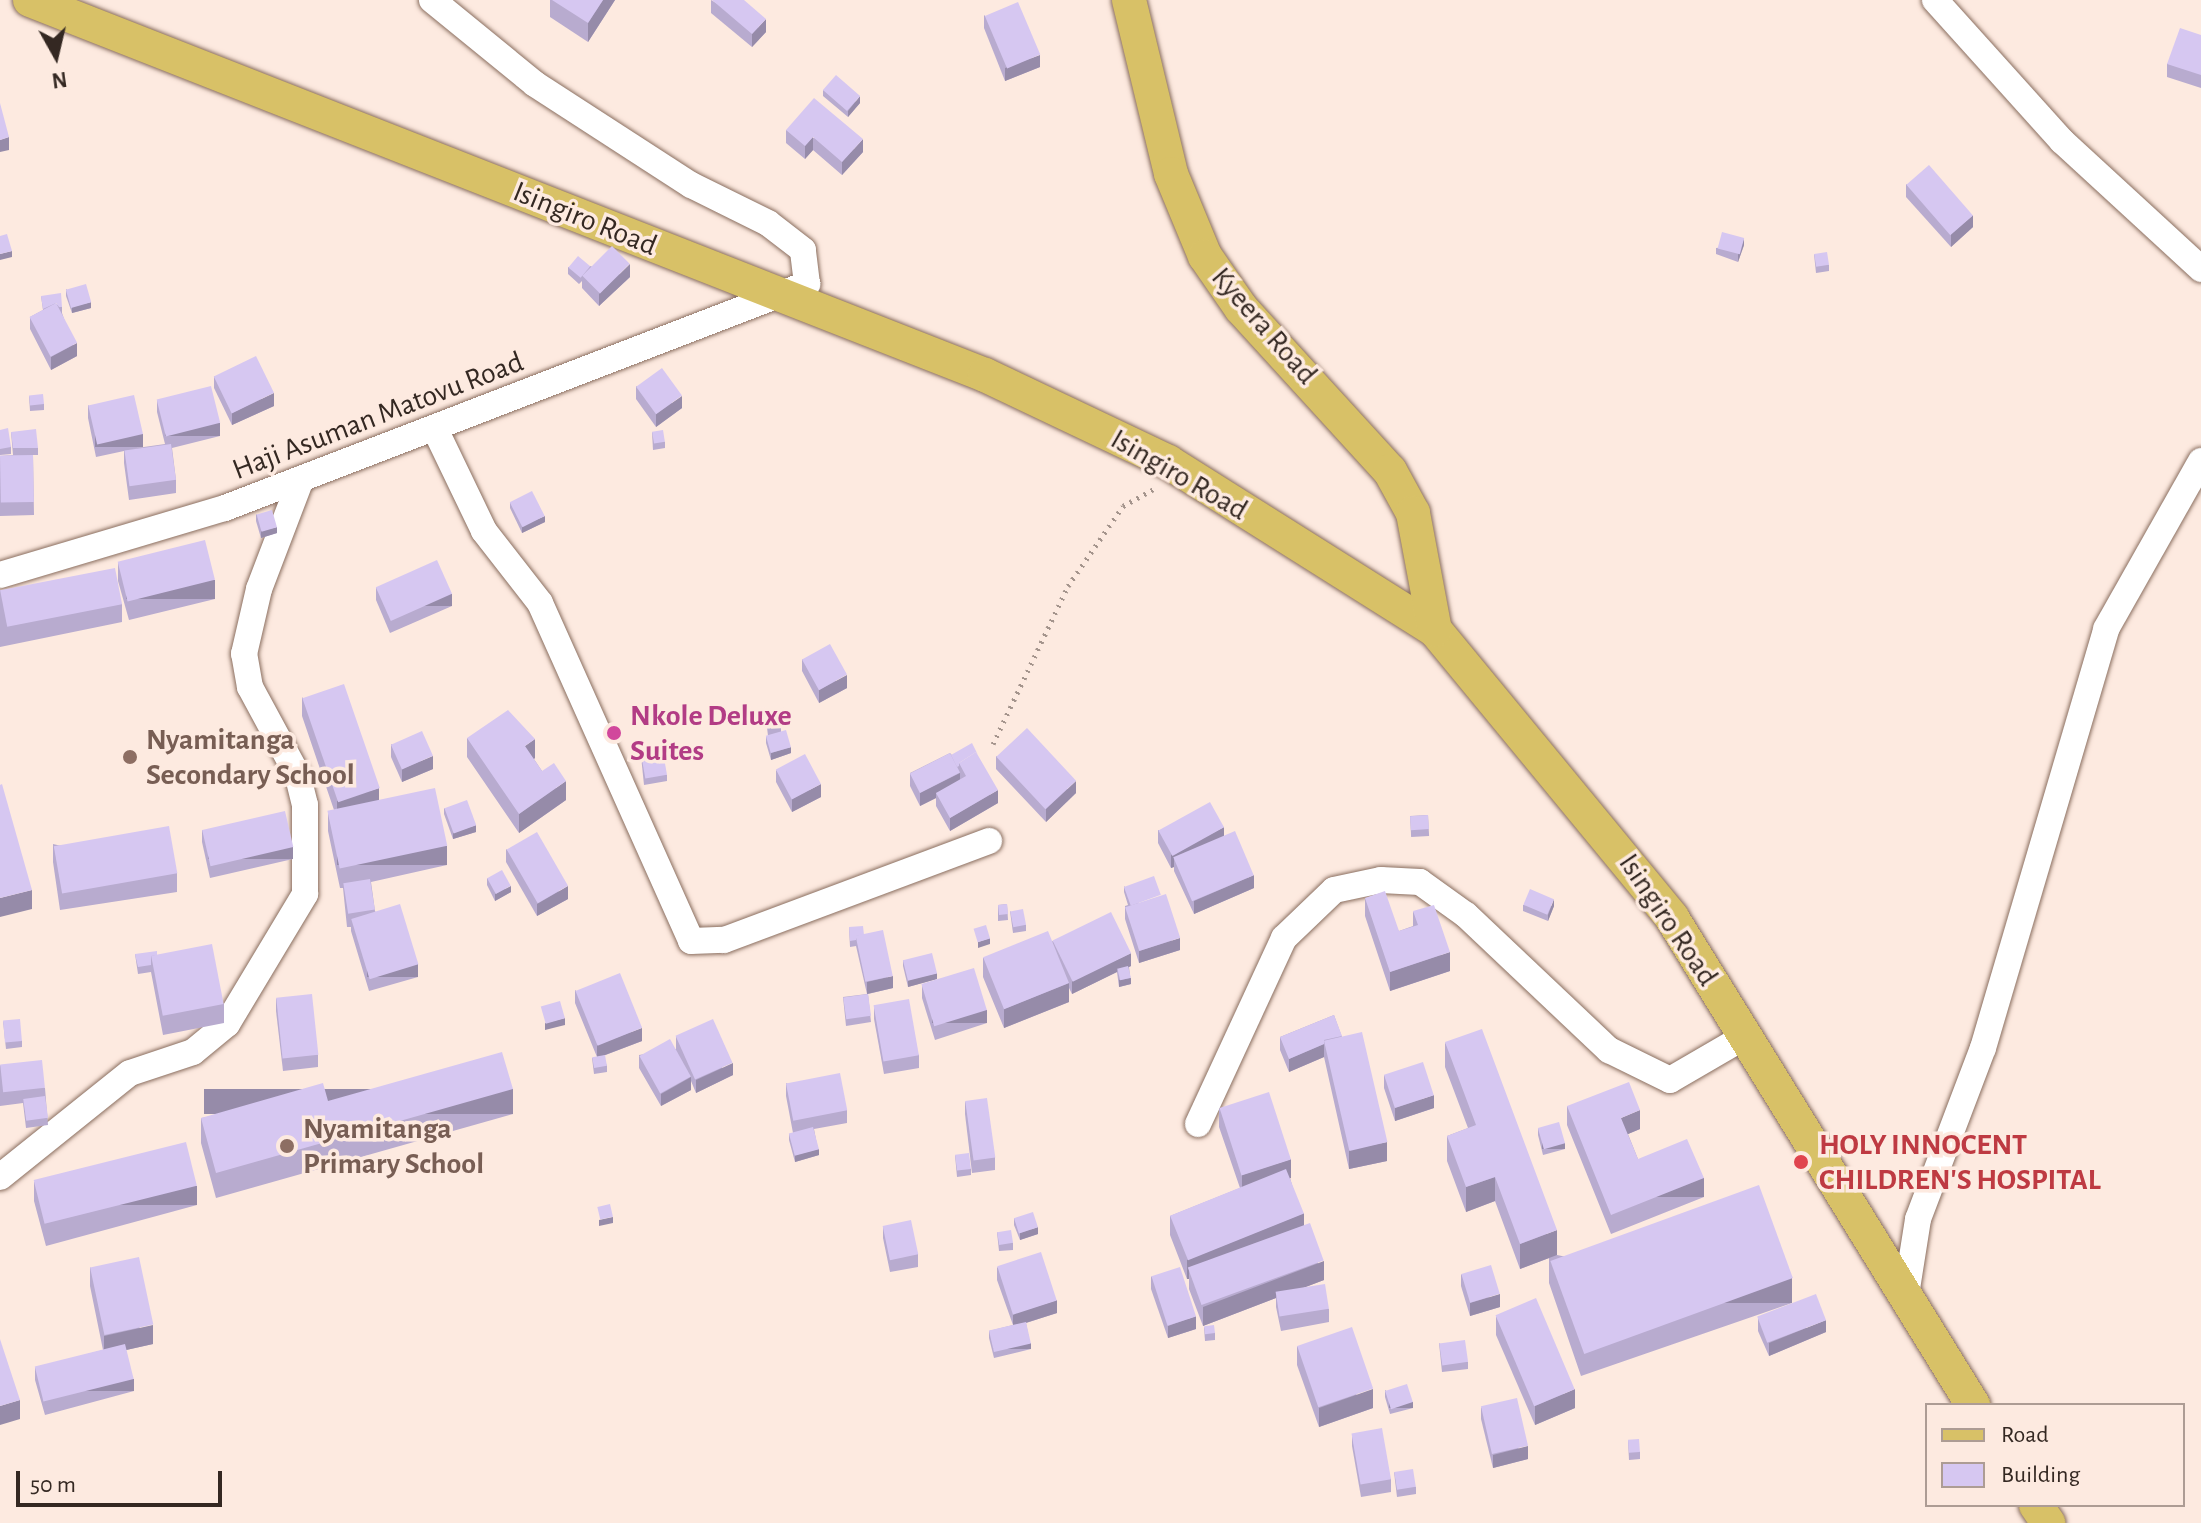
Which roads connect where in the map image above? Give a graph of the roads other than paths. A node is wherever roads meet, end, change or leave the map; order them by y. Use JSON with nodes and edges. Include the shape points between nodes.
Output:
{"nodes":[{"id":1,"x":30,"y":0,"type":"edge"},
{"id":2,"x":432,"y":0,"type":"edge"},
{"id":3,"x":1129,"y":0,"type":"edge"},
{"id":4,"x":1935,"y":0,"type":"edge"},
{"id":5,"x":2201,"y":269,"type":"edge"},
{"id":6,"x":771,"y":293,"type":"junction"},
{"id":7,"x":435,"y":429,"type":"junction"},
{"id":8,"x":2201,"y":461,"type":"edge"},
{"id":9,"x":301,"y":479,"type":"junction"},
{"id":10,"x":0,"y":575,"type":"edge"},
{"id":11,"x":1435,"y":630,"type":"junction"},
{"id":12,"x":989,"y":841,"type":"dead end"},
{"id":13,"x":1746,"y":1036,"type":"junction"},
{"id":14,"x":1198,"y":1124,"type":"dead end"},
{"id":15,"x":0,"y":1177,"type":"edge"},
{"id":16,"x":1906,"y":1295,"type":"junction"},
{"id":17,"x":1972,"y":1403,"type":"edge"}],
"edges":[{"from":1,"to":6,"type":"main road","name":"Isingiro Road"},
{"from":2,"to":6,"type":"street","name":"Haji Asuman Matovu Road","via":[[535,84],[803,250],[807,284]]},
{"from":3,"to":11,"type":"main road","name":"Kyeera Road","via":[[1171,174],[1205,256],[1241,308],[1390,471],[1413,513]]},
{"from":4,"to":5,"type":"street","via":[[2062,141]]},
{"from":6,"to":7,"type":"street","name":"Haji Asuman Matovu Road"},
{"from":6,"to":11,"type":"main road","name":"Isingiro Road","via":[[985,375],[1184,472]]},
{"from":7,"to":9,"type":"street","name":"Haji Asuman Matovu Road"},
{"from":7,"to":12,"type":"street","via":[[484,531],[540,603],[691,941],[724,940]]},
{"from":8,"to":16,"type":"street","via":[[2106,629],[1983,1048],[1918,1219]]},
{"from":9,"to":10,"type":"street","name":"Haji Asuman Matovu Road"},
{"from":9,"to":15,"type":"street","via":[[259,589],[244,654],[250,687],[303,795],[310,863],[305,894],[227,1024],[193,1052],[130,1073]]},
{"from":11,"to":13,"type":"main road","name":"Isingiro Road","via":[[1605,829]]},
{"from":13,"to":14,"type":"street","via":[[1670,1080],[1609,1050],[1466,915],[1420,882],[1381,880],[1334,890],[1284,938]]},
{"from":13,"to":16,"type":"main road","name":"Isingiro Road"},
{"from":16,"to":17,"type":"main road","name":"Isingiro Road"}]}
